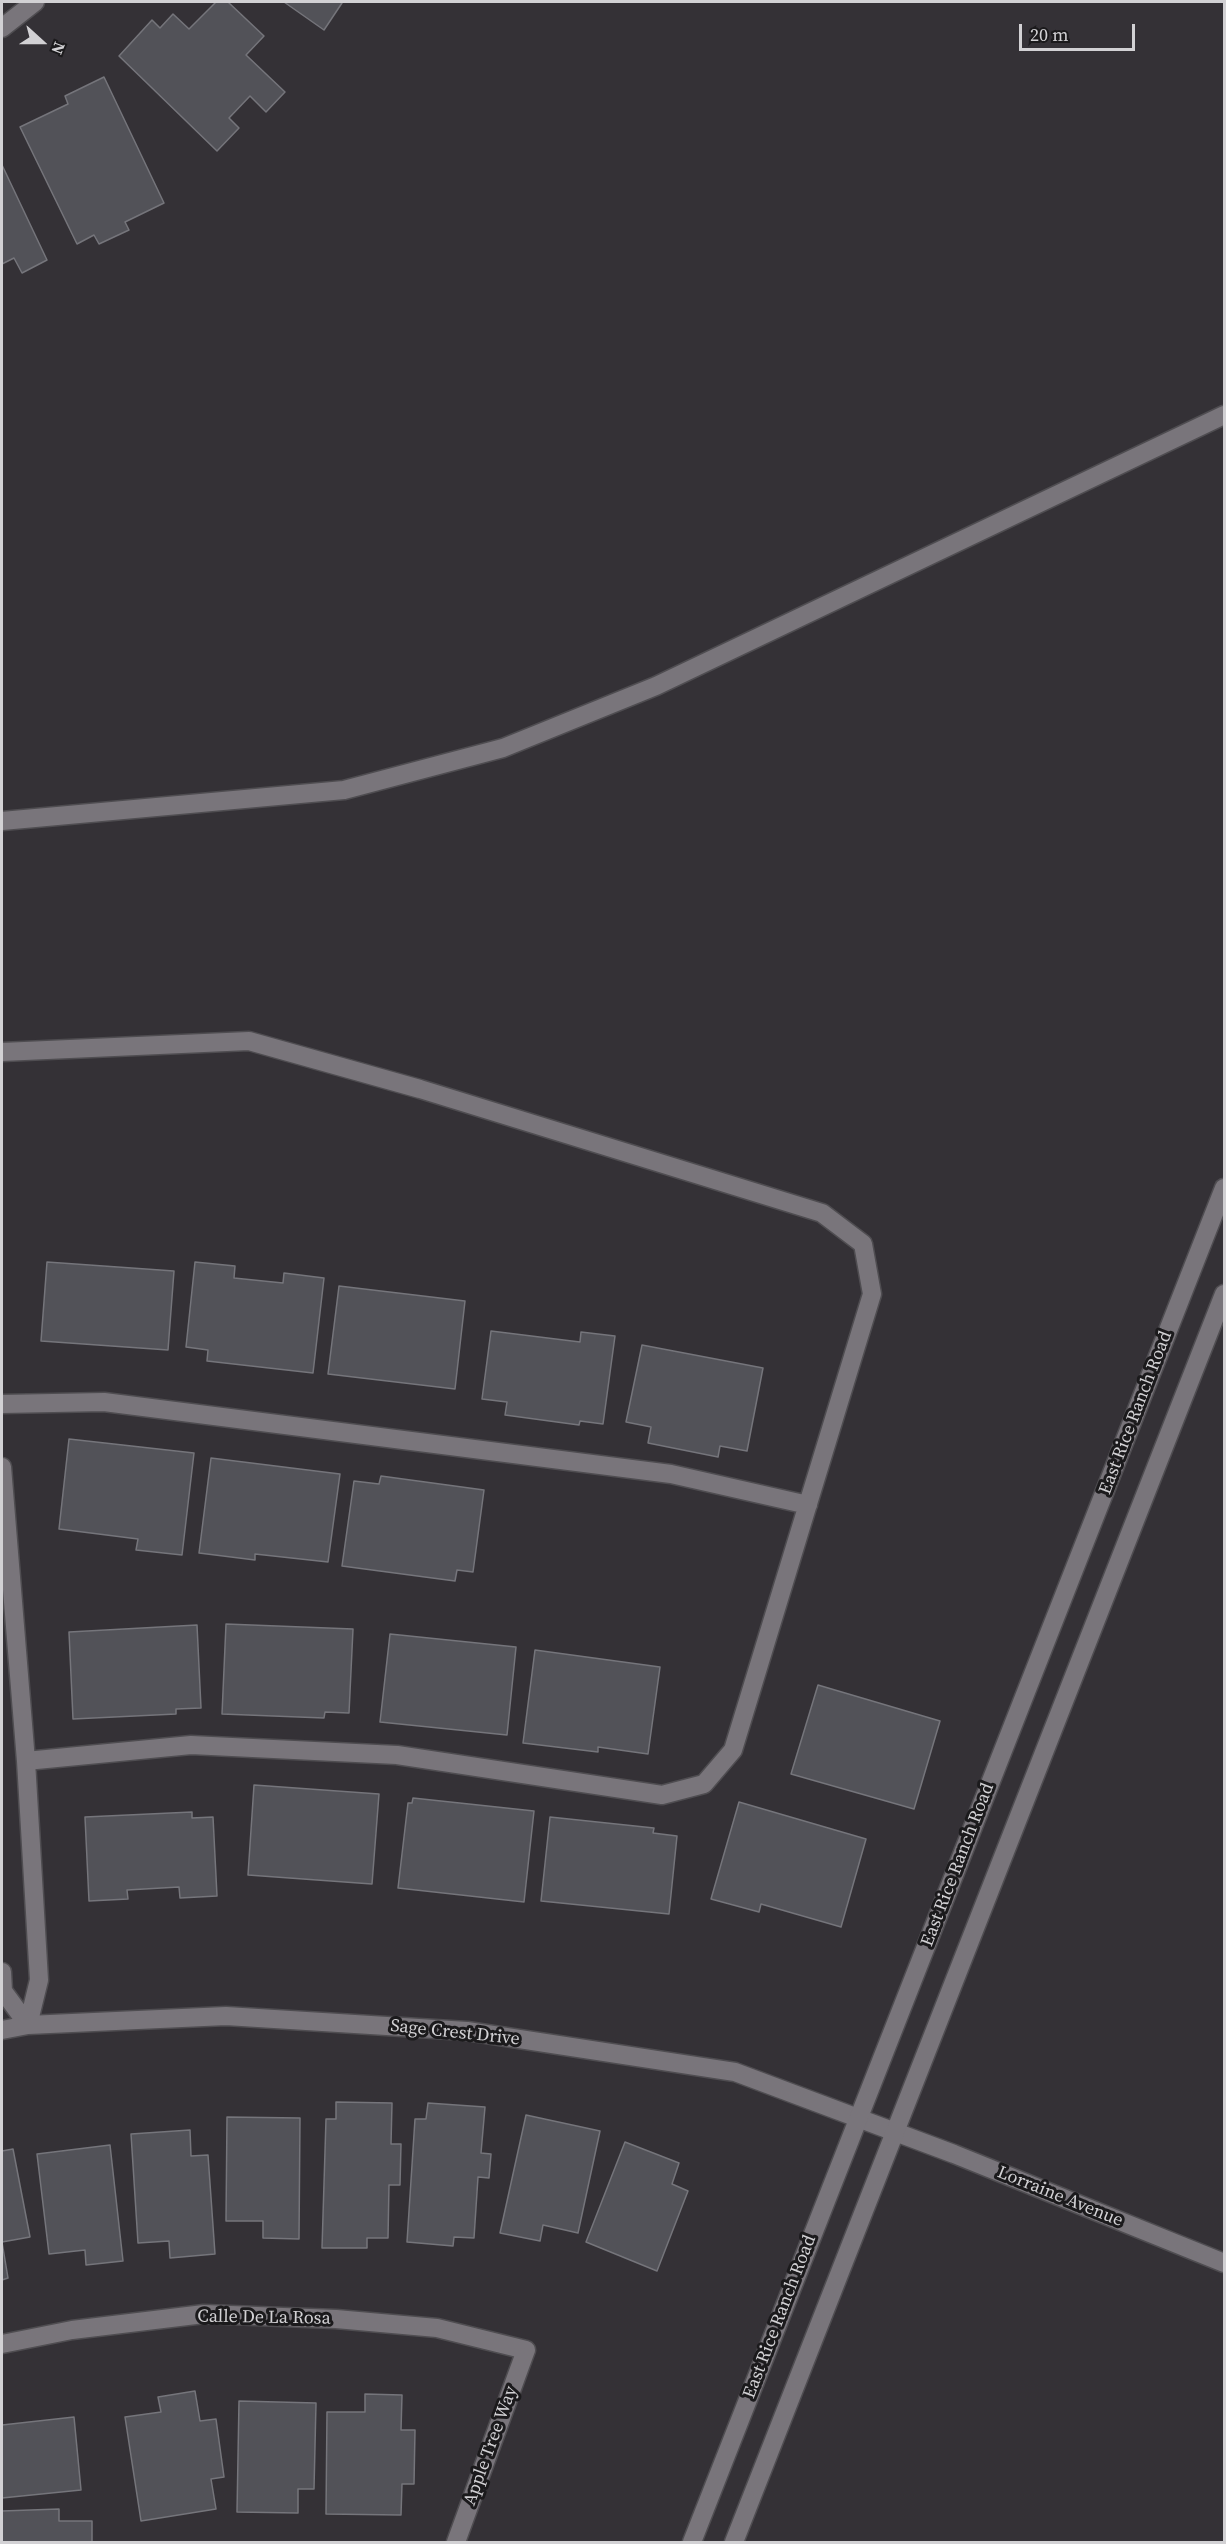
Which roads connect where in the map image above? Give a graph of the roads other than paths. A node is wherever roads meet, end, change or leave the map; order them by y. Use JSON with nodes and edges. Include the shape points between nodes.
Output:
{"nodes":[{"id":1,"x":35,"y":2,"type":"edge"},
{"id":2,"x":2,"y":28,"type":"edge"},
{"id":3,"x":1224,"y":415,"type":"edge"},
{"id":4,"x":2,"y":821,"type":"edge"},
{"id":5,"x":2,"y":1052,"type":"edge"},
{"id":6,"x":1224,"y":1188,"type":"edge"},
{"id":7,"x":1224,"y":1294,"type":"edge"},
{"id":8,"x":2,"y":1404,"type":"edge"},
{"id":9,"x":2,"y":1467,"type":"edge"},
{"id":10,"x":808,"y":1505,"type":"junction"},
{"id":11,"x":26,"y":1761,"type":"junction"},
{"id":12,"x":2,"y":1972,"type":"edge"},
{"id":13,"x":28,"y":2025,"type":"junction"},
{"id":14,"x":2,"y":2030,"type":"edge"},
{"id":15,"x":858,"y":2118,"type":"junction"},
{"id":16,"x":895,"y":2132,"type":"junction"},
{"id":17,"x":1224,"y":2264,"type":"edge"},
{"id":18,"x":2,"y":2344,"type":"edge"},
{"id":19,"x":526,"y":2350,"type":"joint"},
{"id":20,"x":456,"y":2542,"type":"edge"},
{"id":21,"x":692,"y":2542,"type":"edge"},
{"id":22,"x":734,"y":2542,"type":"edge"}],
"edges":[{"from":1,"to":2,"type":"street"},
{"from":3,"to":4,"type":"street","via":[[656,686],[503,748],[344,790]]},
{"from":5,"to":10,"type":"street","via":[[249,1041],[420,1089],[822,1213],[863,1244],[872,1294]]},
{"from":6,"to":15,"type":"street","name":"East Rice Ranch Road"},
{"from":7,"to":16,"type":"street"},
{"from":8,"to":10,"type":"street","via":[[104,1402],[671,1474]]},
{"from":9,"to":11,"type":"street"},
{"from":10,"to":11,"type":"street","via":[[733,1750],[704,1784],[662,1795],[397,1755],[191,1744]]},
{"from":11,"to":13,"type":"street","via":[[39,1980]]},
{"from":12,"to":13,"type":"street","via":[[3,1991]]},
{"from":13,"to":14,"type":"street","name":"Sage Crest Drive"},
{"from":13,"to":15,"type":"street","name":"Sage Crest Drive","via":[[226,2016],[467,2031],[735,2072]]},
{"from":15,"to":16,"type":"street","name":"Sage Crest Drive"},
{"from":15,"to":21,"type":"street","name":"East Rice Ranch Road"},
{"from":16,"to":17,"type":"street","name":"Lorraine Avenue"},
{"from":16,"to":22,"type":"street"},
{"from":18,"to":19,"type":"street","name":"Calle De La Rosa","via":[[72,2330],[204,2314],[438,2328]]},
{"from":19,"to":20,"type":"street","name":"Apple Tree Way"}]}
